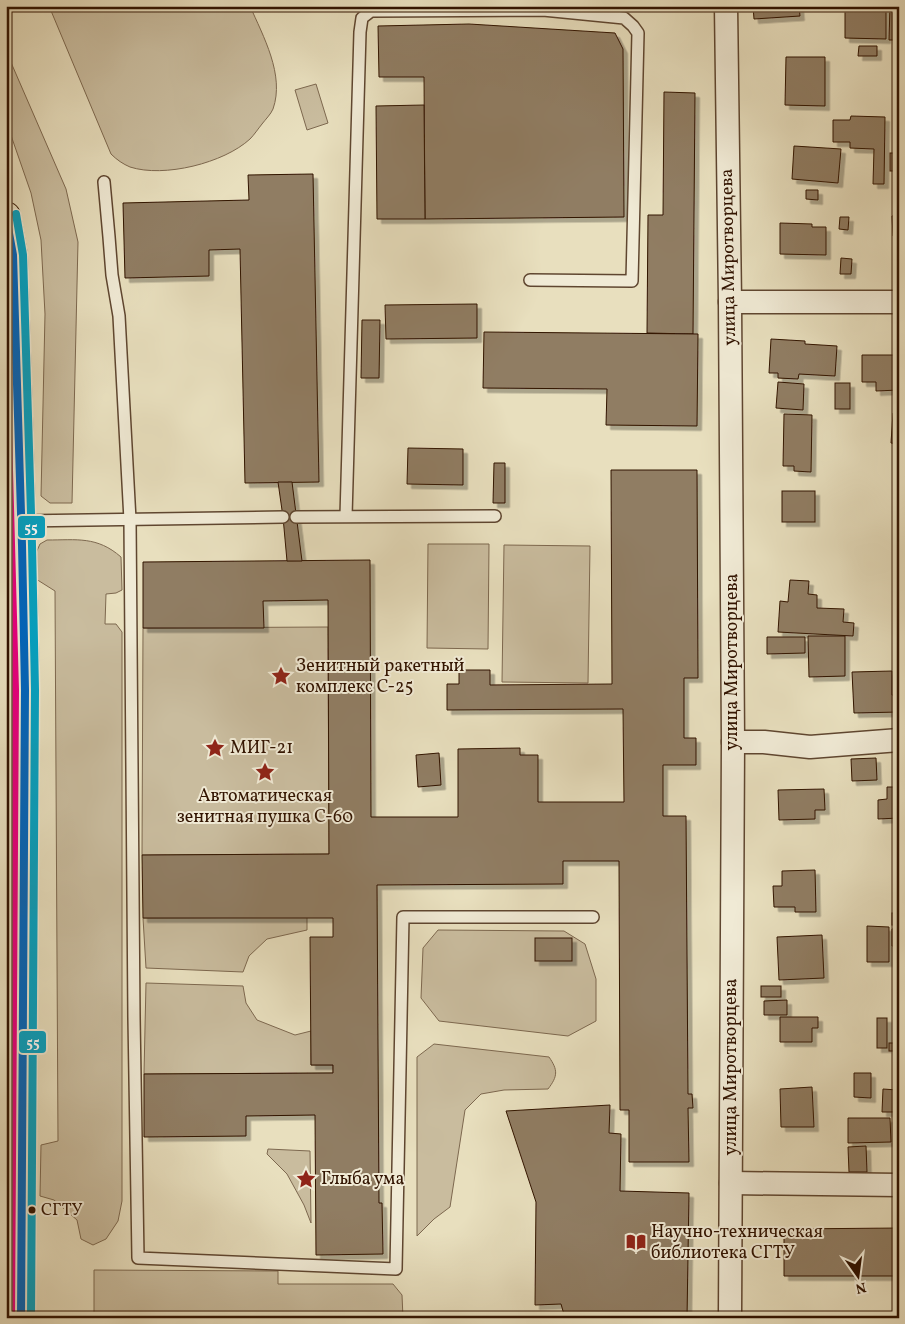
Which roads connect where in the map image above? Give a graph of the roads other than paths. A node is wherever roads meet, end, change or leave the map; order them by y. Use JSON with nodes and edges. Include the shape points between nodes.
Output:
{"nodes":[{"id":1,"x":726,"y":6,"type":"edge"},
{"id":2,"x":543,"y":8,"type":"edge"},
{"id":3,"x":104,"y":182,"type":"dead end"},
{"id":4,"x":6,"y":216,"type":"edge"},
{"id":5,"x":530,"y":280,"type":"dead end"},
{"id":6,"x":730,"y":302,"type":"junction"},
{"id":7,"x":899,"y":302,"type":"edge"},
{"id":8,"x":346,"y":516,"type":"junction"},
{"id":9,"x":495,"y":516,"type":"dead end"},
{"id":10,"x":284,"y":517,"type":"dead end"},
{"id":11,"x":296,"y":517,"type":"dead end"},
{"id":12,"x":130,"y":520,"type":"junction"},
{"id":13,"x":14,"y":522,"type":"edge"},
{"id":14,"x":16,"y":690,"type":"edge"},
{"id":15,"x":899,"y":740,"type":"edge"},
{"id":16,"x":733,"y":742,"type":"junction"},
{"id":17,"x":594,"y":917,"type":"dead end"},
{"id":18,"x":731,"y":1184,"type":"junction"},
{"id":19,"x":899,"y":1185,"type":"edge"},
{"id":20,"x":14,"y":1202,"type":"edge"},
{"id":21,"x":21,"y":1318,"type":"edge"},
{"id":22,"x":730,"y":1318,"type":"edge"}],
"edges":[{"from":1,"to":6,"type":"street","name":"улица Миротворцева"},
{"from":2,"to":5,"type":"lane","via":[[624,18],[638,33],[632,281]]},
{"from":2,"to":8,"type":"lane","via":[[371,11],[362,18]]},
{"from":3,"to":12,"type":"lane","via":[[119,316]]},
{"from":4,"to":13,"type":"main road","via":[[12,255]]},
{"from":6,"to":7,"type":"street"},
{"from":6,"to":16,"type":"street","name":"улица Миротворцева"},
{"from":8,"to":9,"type":"lane"},
{"from":8,"to":11,"type":"lane"},
{"from":10,"to":12,"type":"lane"},
{"from":12,"to":13,"type":"lane"},
{"from":12,"to":17,"type":"lane","via":[[138,1258],[396,1269],[403,917]]},
{"from":13,"to":14,"type":"main road"},
{"from":14,"to":20,"type":"main road"},
{"from":15,"to":16,"type":"street","via":[[810,747]]},
{"from":16,"to":18,"type":"street","name":"улица Миротворцева"},
{"from":18,"to":19,"type":"street"},
{"from":18,"to":22,"type":"street","name":"улица Миротворцева"},
{"from":20,"to":21,"type":"main road"}]}
